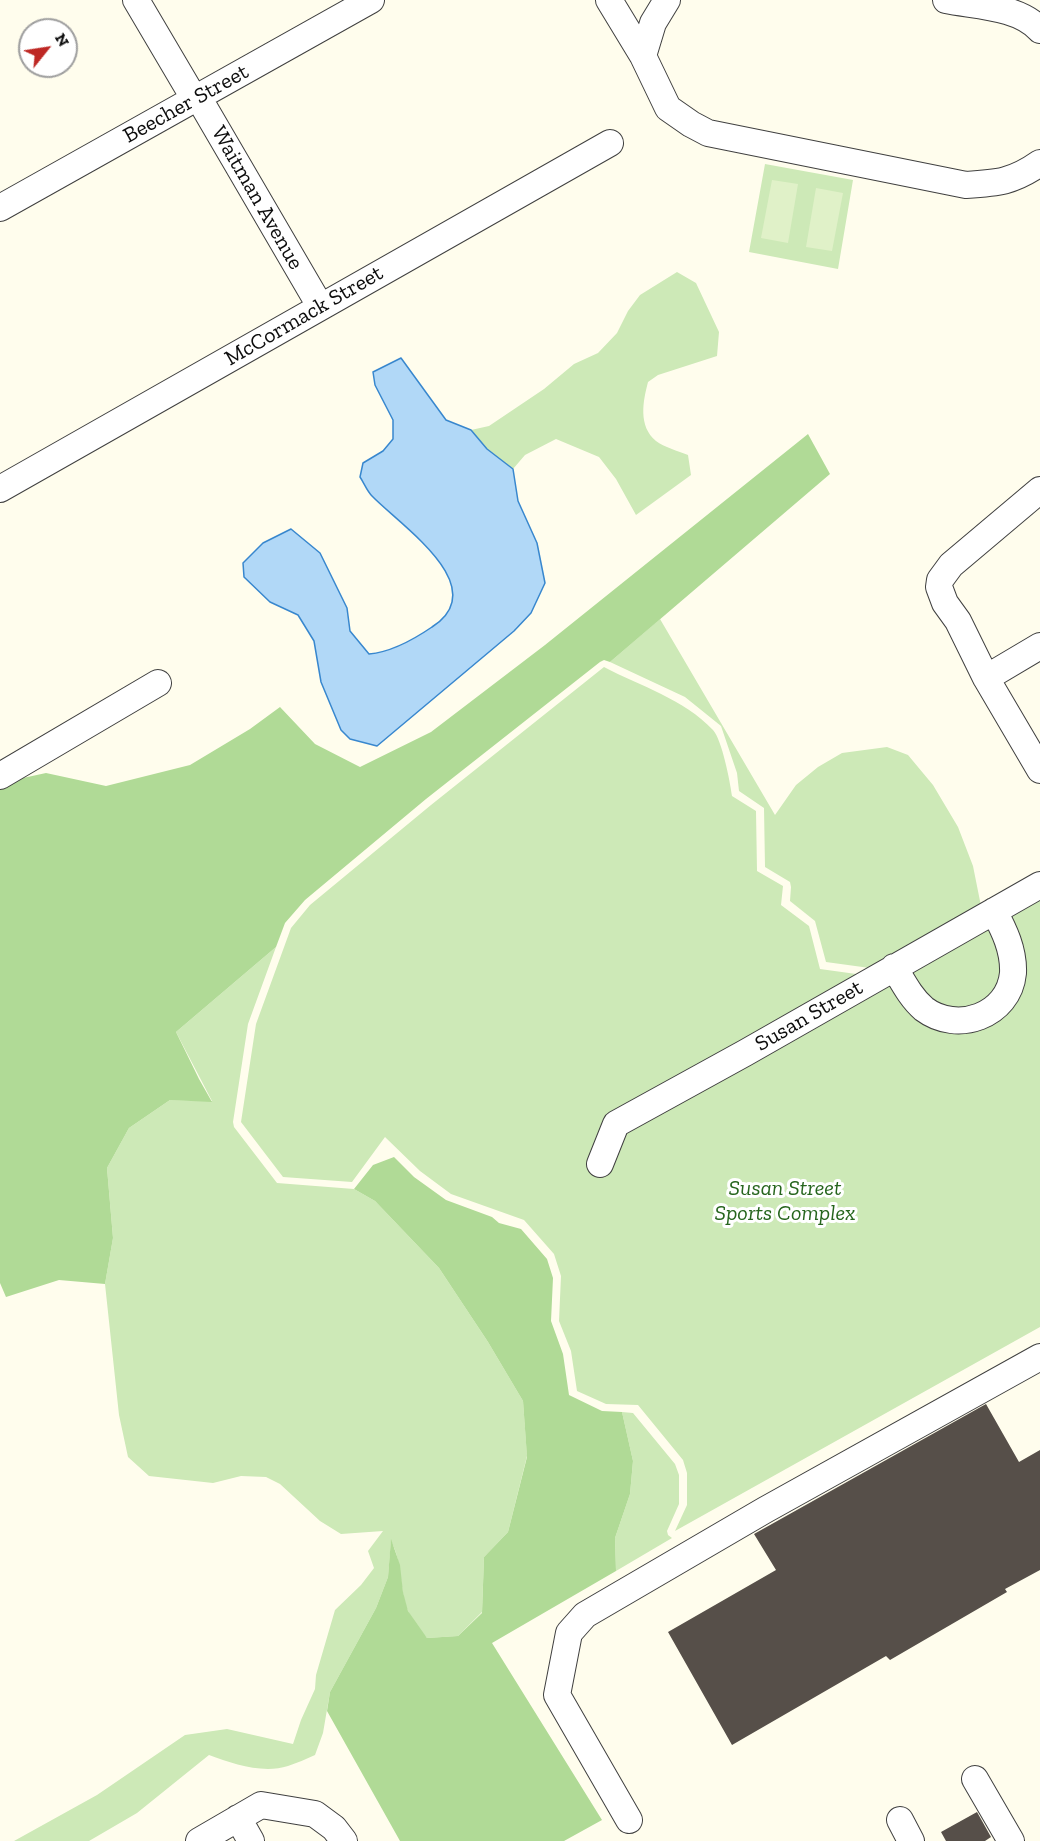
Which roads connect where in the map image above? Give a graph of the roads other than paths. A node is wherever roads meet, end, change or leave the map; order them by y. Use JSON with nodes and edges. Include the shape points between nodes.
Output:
{"nodes":[{"id":1,"x":136,"y":0,"type":"edge"},
{"id":2,"x":371,"y":0,"type":"edge"},
{"id":3,"x":609,"y":0,"type":"edge"},
{"id":4,"x":667,"y":0,"type":"edge"},
{"id":5,"x":946,"y":0,"type":"edge"},
{"id":6,"x":1040,"y":30,"type":"edge"},
{"id":7,"x":643,"y":56,"type":"junction"},
{"id":8,"x":195,"y":99,"type":"junction"},
{"id":9,"x":609,"y":143,"type":"dead end"},
{"id":10,"x":1040,"y":162,"type":"edge"},
{"id":11,"x":0,"y":208,"type":"edge"},
{"id":12,"x":320,"y":306,"type":"junction"},
{"id":13,"x":0,"y":489,"type":"edge"},
{"id":14,"x":1040,"y":490,"type":"edge"},
{"id":15,"x":1040,"y":646,"type":"edge"},
{"id":16,"x":986,"y":678,"type":"junction"},
{"id":17,"x":158,"y":683,"type":"dead end"},
{"id":18,"x":1040,"y":770,"type":"edge"},
{"id":19,"x":2,"y":771,"type":"edge"},
{"id":20,"x":1040,"y":885,"type":"edge"},
{"id":21,"x":994,"y":911,"type":"junction"},
{"id":22,"x":894,"y":967,"type":"junction"},
{"id":23,"x":600,"y":1164,"type":"dead end"},
{"id":24,"x":1040,"y":1357,"type":"edge"},
{"id":25,"x":975,"y":1779,"type":"dead end"},
{"id":26,"x":238,"y":1818,"type":"junction"},
{"id":27,"x":629,"y":1820,"type":"dead end"},
{"id":28,"x":199,"y":1841,"type":"edge"},
{"id":29,"x":251,"y":1841,"type":"edge"},
{"id":30,"x":344,"y":1841,"type":"edge"},
{"id":31,"x":1011,"y":1841,"type":"edge"}],
"edges":[{"from":1,"to":8,"type":"street","name":"Waitman Avenue"},
{"from":2,"to":8,"type":"street","name":"Beecher Street"},
{"from":3,"to":7,"type":"street"},
{"from":4,"to":7,"type":"street","via":[[653,23]]},
{"from":5,"to":6,"type":"street","via":[[1009,12],[1034,23]]},
{"from":7,"to":10,"type":"street","via":[[668,108],[708,133],[966,184],[1002,182]]},
{"from":8,"to":11,"type":"street","name":"Beecher Street"},
{"from":8,"to":12,"type":"street","name":"Waitman Avenue","via":[[201,102]]},
{"from":9,"to":12,"type":"street","name":"McCormack Street"},
{"from":12,"to":13,"type":"street","name":"McCormack Street"},
{"from":14,"to":16,"type":"street","via":[[951,564],[940,580],[945,603]]},
{"from":15,"to":16,"type":"street"},
{"from":16,"to":18,"type":"street"},
{"from":17,"to":19,"type":"street"},
{"from":20,"to":21,"type":"street","name":"Susan Street"},
{"from":21,"to":22,"type":"street","name":"Susan Street"},
{"from":21,"to":22,"type":"street","via":[[1008,939],[1013,975],[1007,991],[992,1010],[971,1020],[957,1021],[933,1014],[913,997]]},
{"from":22,"to":23,"type":"street","name":"Susan Street","via":[[616,1124]]},
{"from":24,"to":27,"type":"street","via":[[585,1615],[568,1633],[557,1695]]},
{"from":25,"to":31,"type":"street"},
{"from":26,"to":28,"type":"street"},
{"from":26,"to":29,"type":"street"},
{"from":26,"to":30,"type":"street","via":[[261,1805],[293,1809],[315,1815],[334,1828]]}]}
